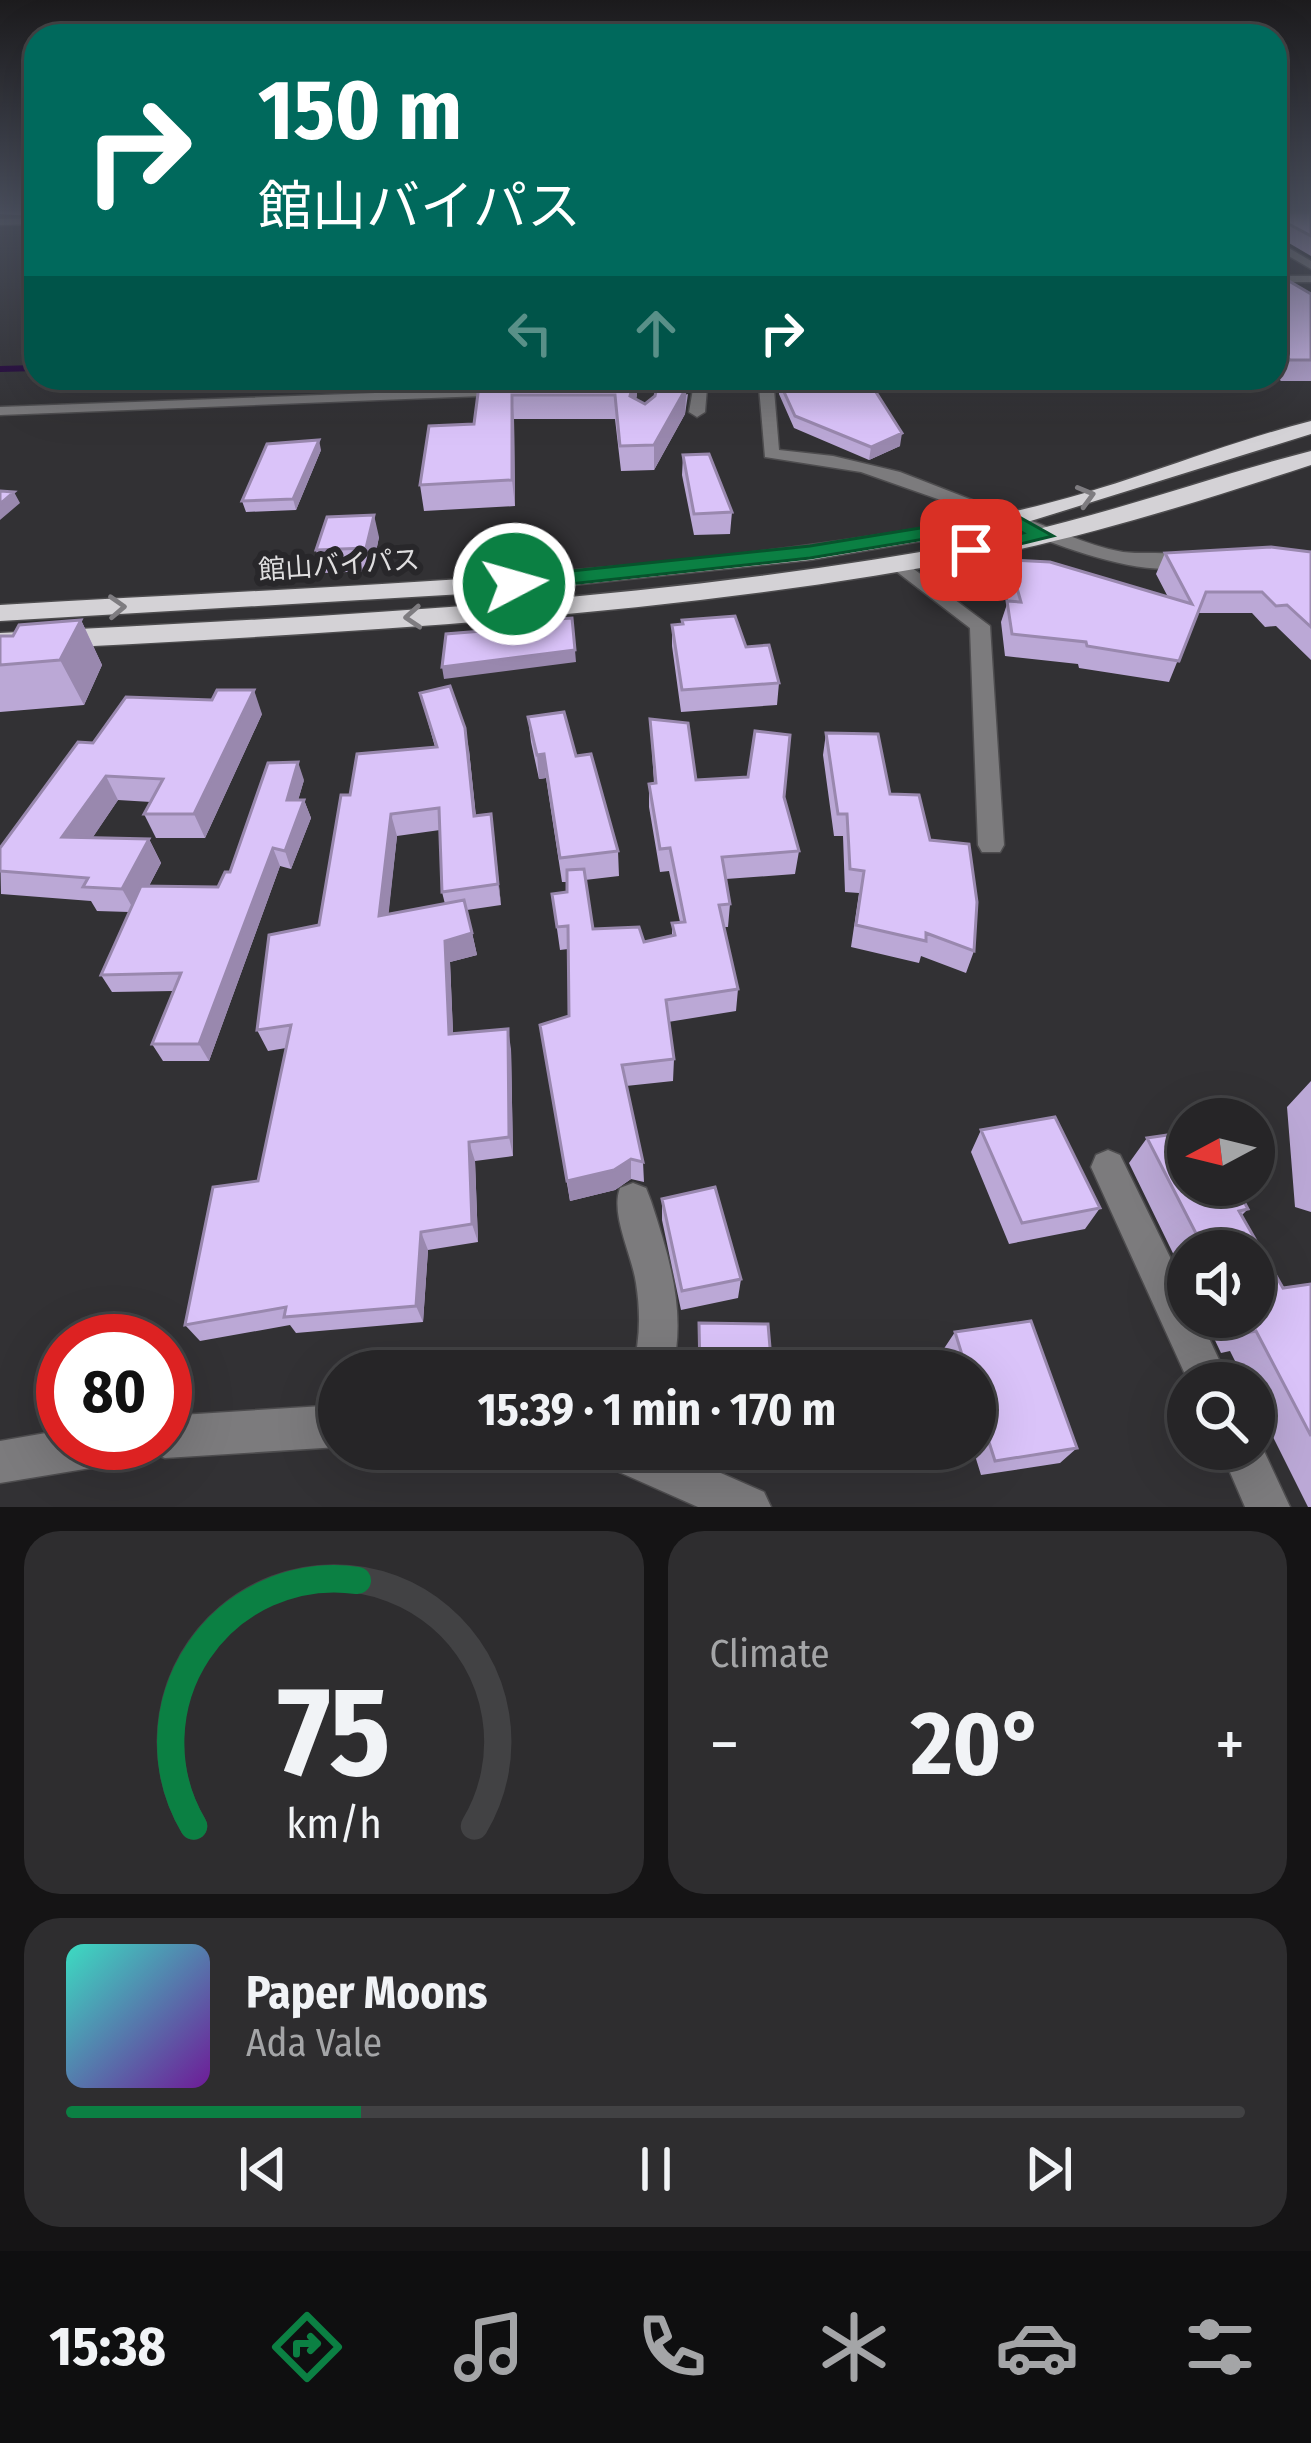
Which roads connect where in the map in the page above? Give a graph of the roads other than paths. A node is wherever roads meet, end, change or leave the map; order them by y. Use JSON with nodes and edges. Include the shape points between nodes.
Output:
{"nodes":[{"id":1,"x":286,"y":390,"type":"edge"},
{"id":2,"x":343,"y":390,"type":"edge"},
{"id":3,"x":412,"y":390,"type":"edge"},
{"id":4,"x":650,"y":390,"type":"edge"},
{"id":5,"x":700,"y":390,"type":"edge"},
{"id":6,"x":767,"y":390,"type":"edge"},
{"id":7,"x":341,"y":398,"type":"junction"},
{"id":8,"x":282,"y":400,"type":"junction"},
{"id":9,"x":646,"y":406,"type":"edge"},
{"id":10,"x":0,"y":411,"type":"edge"},
{"id":11,"x":697,"y":412,"type":"dead end"},
{"id":12,"x":1311,"y":427,"type":"edge"},
{"id":13,"x":1311,"y":458,"type":"edge"},
{"id":14,"x":1012,"y":519,"type":"junction"},
{"id":15,"x":1043,"y":536,"type":"junction"},
{"id":16,"x":1201,"y":561,"type":"edge"},
{"id":17,"x":899,"y":564,"type":"junction"},
{"id":18,"x":0,"y":614,"type":"edge"},
{"id":19,"x":0,"y":642,"type":"edge"},
{"id":20,"x":991,"y":844,"type":"dead end"},
{"id":21,"x":1108,"y":1167,"type":"dead end"},
{"id":22,"x":633,"y":1201,"type":"dead end"},
{"id":23,"x":655,"y":1350,"type":"edge"},
{"id":24,"x":1200,"y":1362,"type":"edge"},
{"id":25,"x":318,"y":1427,"type":"edge"},
{"id":26,"x":192,"y":1435,"type":"edge"},
{"id":27,"x":36,"y":1456,"type":"edge"},
{"id":28,"x":0,"y":1462,"type":"edge"},
{"id":29,"x":664,"y":1470,"type":"edge"},
{"id":30,"x":1251,"y":1470,"type":"edge"},
{"id":31,"x":749,"y":1507,"type":"edge"},
{"id":32,"x":1268,"y":1507,"type":"edge"}],
"edges":[{"from":1,"to":8,"type":"street"},
{"from":2,"to":7,"type":"street"},
{"from":3,"to":7,"type":"street"},
{"from":4,"to":9,"type":"street"},
{"from":5,"to":11,"type":"street"},
{"from":6,"to":14,"type":"street","via":[[771,454],[835,458]]},
{"from":7,"to":8,"type":"street"},
{"from":8,"to":10,"type":"street"},
{"from":14,"to":12,"type":"highway","name":"館山バイパス","one_way":true},
{"from":13,"to":15,"type":"highway","name":"館山バイパス"},
{"from":14,"to":15,"type":"street"},
{"from":18,"to":14,"type":"highway","name":"館山バイパス","one_way":true,"via":[[537,581],[810,552]]},
{"from":15,"to":16,"type":"street","via":[[1121,560]]},
{"from":15,"to":17,"type":"highway","name":"館山バイパス"},
{"from":17,"to":19,"type":"highway","name":"館山バイパス","one_way":true,"via":[[502,610]]},
{"from":17,"to":20,"type":"street","via":[[980,626]]},
{"from":21,"to":24,"type":"street"},
{"from":22,"to":23,"type":"street","via":[[648,1255]]},
{"from":25,"to":26,"type":"street"},
{"from":27,"to":28,"type":"street"},
{"from":29,"to":31,"type":"street"},
{"from":30,"to":32,"type":"street"}]}
